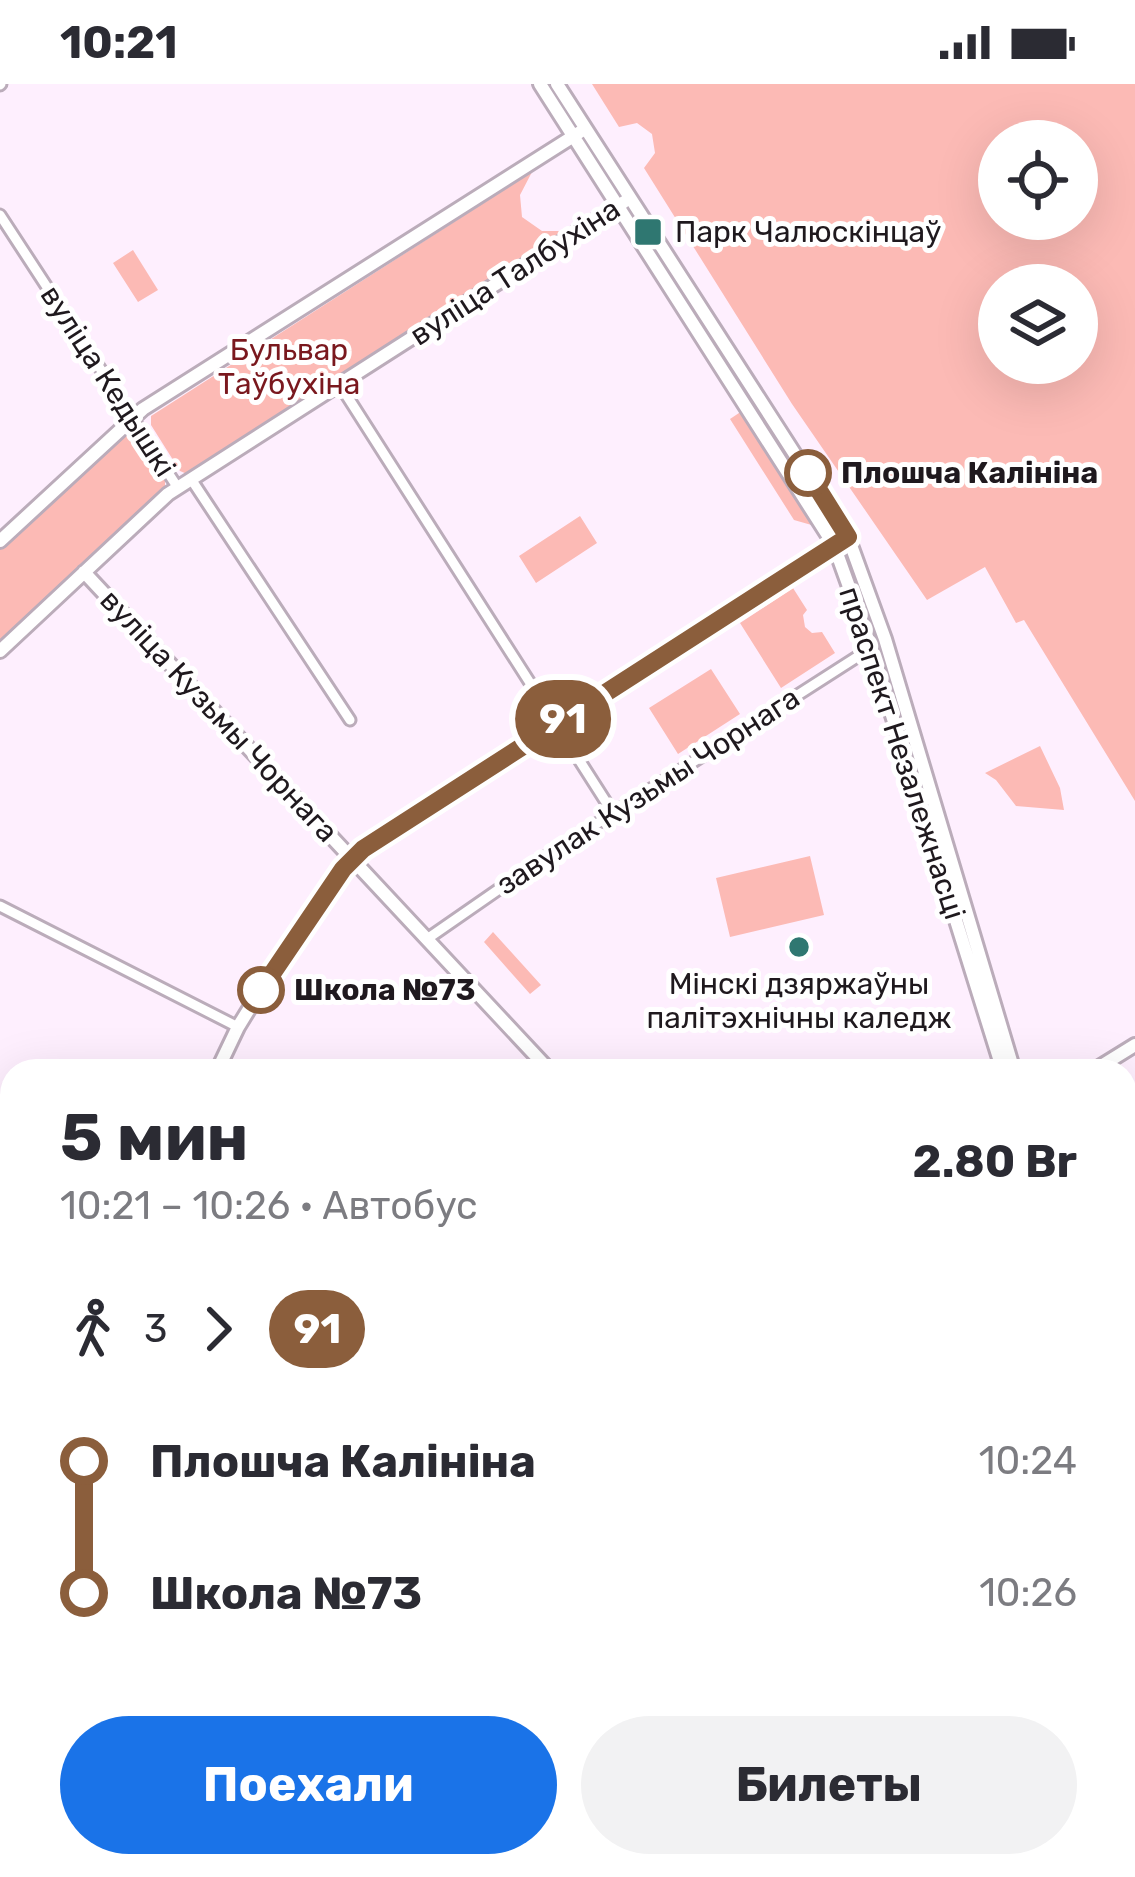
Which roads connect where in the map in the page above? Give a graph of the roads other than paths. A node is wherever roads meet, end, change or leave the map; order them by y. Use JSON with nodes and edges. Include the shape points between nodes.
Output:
{"nodes":[{"id":1,"x":540,"y":84,"type":"edge"},
{"id":2,"x":557,"y":84,"type":"edge"},
{"id":3,"x":580,"y":132,"type":"junction"},
{"id":4,"x":625,"y":201,"type":"junction"},
{"id":5,"x":0,"y":215,"type":"edge"},
{"id":6,"x":340,"y":385,"type":"junction"},
{"id":7,"x":132,"y":420,"type":"junction"},
{"id":8,"x":191,"y":478,"type":"junction"},
{"id":9,"x":178,"y":488,"type":"junction"},
{"id":10,"x":848,"y":537,"type":"junction"},
{"id":11,"x":0,"y":541,"type":"edge"},
{"id":12,"x":834,"y":545,"type":"junction"},
{"id":13,"x":84,"y":572,"type":"junction"},
{"id":14,"x":872,"y":648,"type":"junction"},
{"id":15,"x":0,"y":651,"type":"edge"},
{"id":16,"x":350,"y":720,"type":"dead end"},
{"id":17,"x":556,"y":724,"type":"junction"},
{"id":18,"x":614,"y":813,"type":"junction"},
{"id":19,"x":352,"y":858,"type":"junction"},
{"id":20,"x":0,"y":906,"type":"edge"},
{"id":21,"x":427,"y":939,"type":"junction"},
{"id":22,"x":238,"y":1027,"type":"junction"},
{"id":23,"x":223,"y":1059,"type":"edge"},
{"id":24,"x":539,"y":1059,"type":"edge"},
{"id":25,"x":999,"y":1059,"type":"edge"},
{"id":26,"x":1010,"y":1059,"type":"edge"}],
"edges":[{"from":1,"to":3,"type":"main road","name":"праспект Незалежнасці"},
{"from":2,"to":3,"type":"main road","name":"праспект Незалежнасці"},
{"from":3,"to":4,"type":"main road","name":"праспект Незалежнасці"},
{"from":3,"to":7,"type":"main road"},
{"from":4,"to":6,"type":"main road","name":"вуліца Талбухіна"},
{"from":4,"to":10,"type":"main road","name":"праспект Незалежнасці"},
{"from":4,"to":12,"type":"main road","name":"праспект Незалежнасці"},
{"from":5,"to":7,"type":"street","name":"вуліца Кедышкі"},
{"from":6,"to":8,"type":"main road","name":"вуліца Талбухіна"},
{"from":6,"to":17,"type":"street"},
{"from":7,"to":9,"type":"street","name":"вуліца Кедышкі"},
{"from":7,"to":11,"type":"main road"},
{"from":8,"to":9,"type":"main road","name":"вуліца Талбухіна"},
{"from":8,"to":16,"type":"street"},
{"from":9,"to":13,"type":"main road","name":"вуліца Талбухіна"},
{"from":10,"to":12,"type":"main road"},
{"from":10,"to":26,"type":"main road","name":"праспект Незалежнасці"},
{"from":12,"to":14,"type":"main road","name":"праспект Незалежнасці"},
{"from":12,"to":17,"type":"main road"},
{"from":13,"to":15,"type":"main road","name":"вуліца Талбухіна"},
{"from":13,"to":19,"type":"main road","name":"вуліца Кузьмы Чорнага"},
{"from":14,"to":18,"type":"street","name":"завулак Кузьмы Чорнага"},
{"from":14,"to":25,"type":"main road","name":"праспект Незалежнасці"},
{"from":17,"to":18,"type":"street"},
{"from":17,"to":19,"type":"main road"},
{"from":18,"to":21,"type":"street","name":"завулак Кузьмы Чорнага"},
{"from":19,"to":21,"type":"main road","name":"вуліца Кузьмы Чорнага"},
{"from":19,"to":22,"type":"main road"},
{"from":20,"to":22,"type":"street"},
{"from":21,"to":24,"type":"main road","name":"вуліца Кузьмы Чорнага"},
{"from":22,"to":23,"type":"main road"}]}
